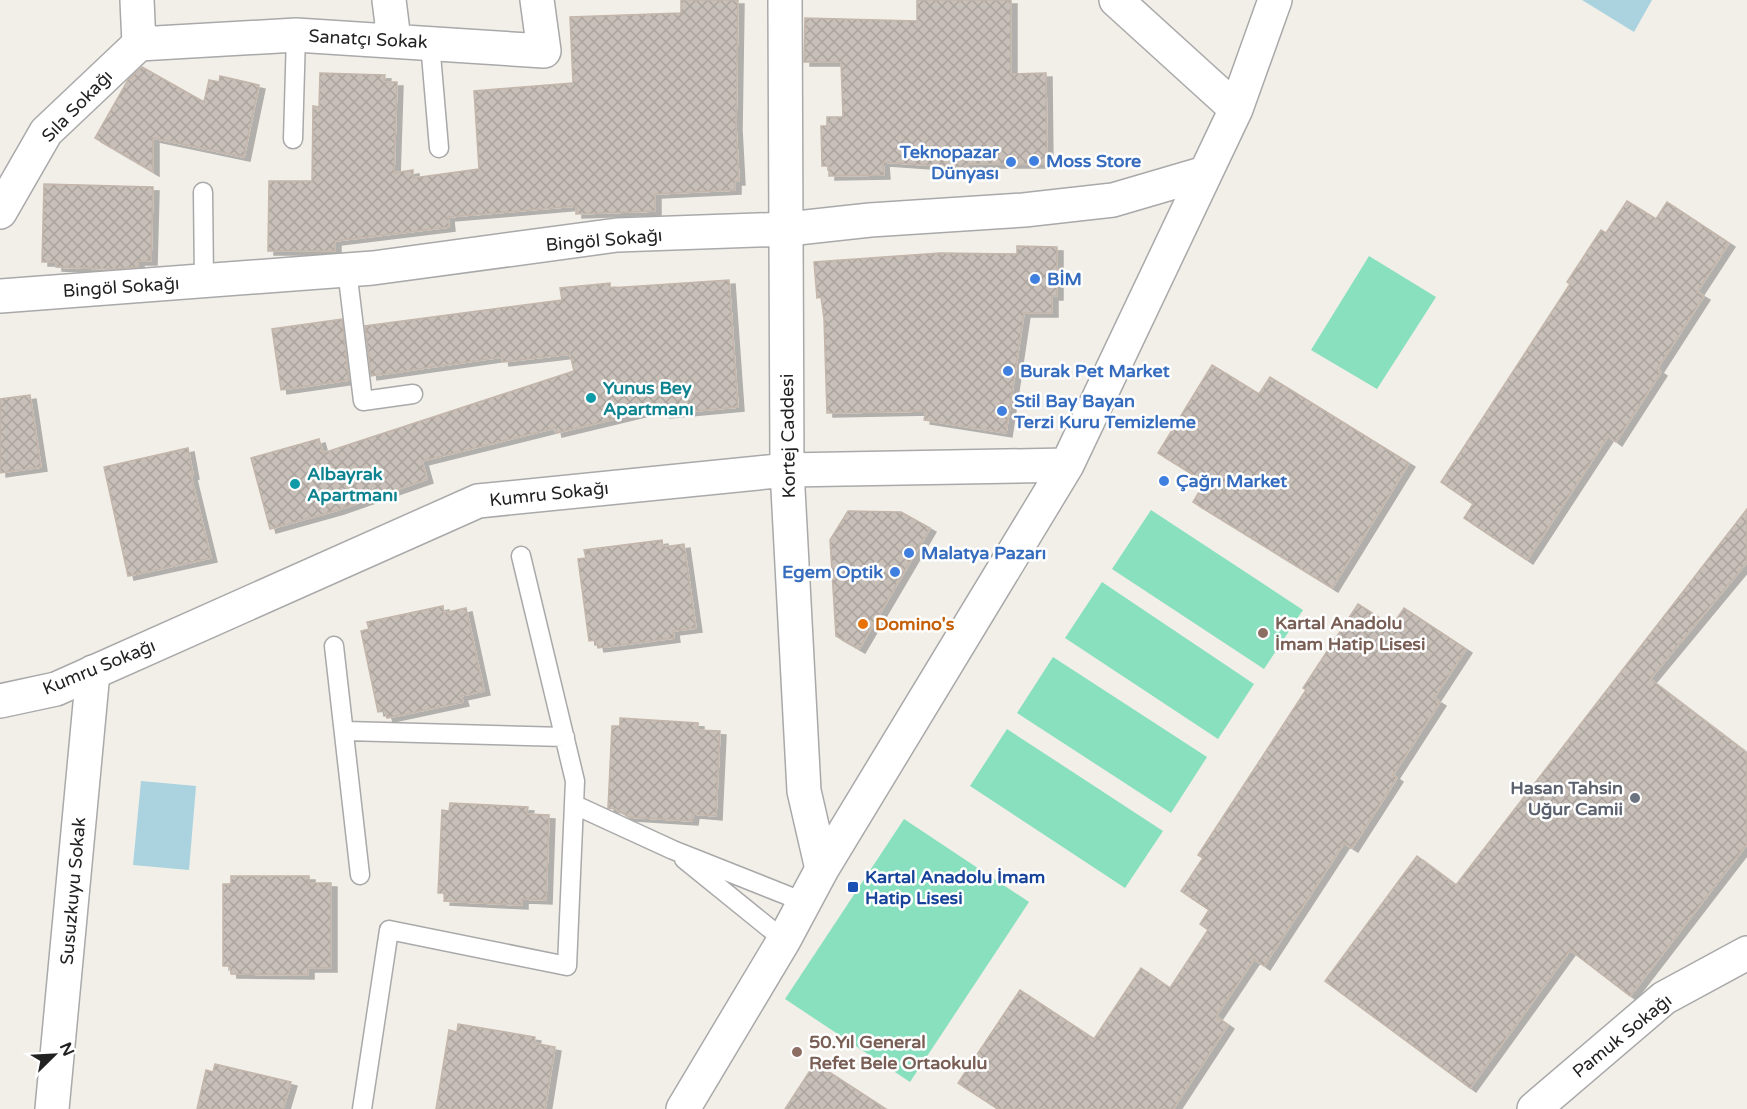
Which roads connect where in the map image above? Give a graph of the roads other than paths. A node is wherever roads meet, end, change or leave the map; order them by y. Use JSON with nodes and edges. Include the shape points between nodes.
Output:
{"nodes":[{"id":1,"x":137,"y":0,"type":"edge"},
{"id":2,"x":389,"y":0,"type":"edge"},
{"id":3,"x":537,"y":0,"type":"edge"},
{"id":4,"x":785,"y":0,"type":"edge"},
{"id":5,"x":1116,"y":0,"type":"edge"},
{"id":6,"x":1275,"y":0,"type":"edge"},
{"id":7,"x":296,"y":35,"type":"junction"},
{"id":8,"x":394,"y":40,"type":"junction"},
{"id":9,"x":430,"y":43,"type":"junction"},
{"id":10,"x":139,"y":44,"type":"junction"},
{"id":11,"x":1236,"y":109,"type":"junction"},
{"id":12,"x":293,"y":139,"type":"dead end"},
{"id":13,"x":439,"y":148,"type":"dead end"},
{"id":14,"x":1205,"y":173,"type":"junction"},
{"id":15,"x":203,"y":192,"type":"dead end"},
{"id":16,"x":0,"y":212,"type":"edge"},
{"id":17,"x":788,"y":229,"type":"junction"},
{"id":18,"x":347,"y":270,"type":"junction"},
{"id":19,"x":204,"y":281,"type":"junction"},
{"id":20,"x":0,"y":296,"type":"edge"},
{"id":21,"x":413,"y":394,"type":"dead end"},
{"id":22,"x":1067,"y":465,"type":"junction"},
{"id":23,"x":787,"y":470,"type":"junction"},
{"id":24,"x":521,"y":556,"type":"dead end"},
{"id":25,"x":334,"y":646,"type":"dead end"},
{"id":26,"x":93,"y":672,"type":"junction"},
{"id":27,"x":0,"y":701,"type":"edge"},
{"id":28,"x":346,"y":731,"type":"junction"},
{"id":29,"x":565,"y":737,"type":"junction"},
{"id":30,"x":575,"y":805,"type":"junction"},
{"id":31,"x":673,"y":850,"type":"junction"},
{"id":32,"x":822,"y":869,"type":"junction"},
{"id":33,"x":360,"y":875,"type":"dead end"},
{"id":34,"x":804,"y":902,"type":"junction"},
{"id":35,"x":784,"y":940,"type":"junction"},
{"id":36,"x":1747,"y":953,"type":"edge"},
{"id":37,"x":52,"y":1109,"type":"edge"},
{"id":38,"x":362,"y":1109,"type":"edge"},
{"id":39,"x":682,"y":1109,"type":"edge"},
{"id":40,"x":1534,"y":1109,"type":"edge"}],
"edges":[{"from":1,"to":10,"type":"street"},
{"from":2,"to":8,"type":"street"},
{"from":3,"to":9,"type":"street","name":"Sanatçı Sokak","via":[[544,51]]},
{"from":4,"to":17,"type":"street","name":"Kortej Caddesi"},
{"from":5,"to":11,"type":"street"},
{"from":6,"to":11,"type":"street"},
{"from":7,"to":8,"type":"street","name":"Sanatçı Sokak"},
{"from":7,"to":10,"type":"street","name":"Sanatçı Sokak"},
{"from":7,"to":12,"type":"lane"},
{"from":8,"to":9,"type":"street","name":"Sanatçı Sokak"},
{"from":9,"to":13,"type":"lane"},
{"from":10,"to":16,"type":"street","name":"Sıla Sokağı","via":[[46,132]]},
{"from":11,"to":14,"type":"street"},
{"from":14,"to":17,"type":"street","name":"Bingöl Sokağı","via":[[1113,200]]},
{"from":14,"to":22,"type":"street"},
{"from":15,"to":19,"type":"lane"},
{"from":17,"to":18,"type":"street","name":"Bingöl Sokağı","via":[[617,235]]},
{"from":17,"to":23,"type":"street","name":"Kortej Caddesi"},
{"from":18,"to":19,"type":"street","name":"Bingöl Sokağı"},
{"from":18,"to":21,"type":"lane","via":[[363,401]]},
{"from":19,"to":20,"type":"street","name":"Bingöl Sokağı"},
{"from":22,"to":23,"type":"street","name":"Kumru Sokağı"},
{"from":22,"to":32,"type":"street"},
{"from":23,"to":26,"type":"street","name":"Kumru Sokağı","via":[[478,501]]},
{"from":23,"to":32,"type":"street","name":"Kortej Caddesi","via":[[804,791]]},
{"from":24,"to":29,"type":"lane"},
{"from":25,"to":28,"type":"lane"},
{"from":26,"to":27,"type":"street","name":"Kumru Sokağı","via":[[56,689]]},
{"from":26,"to":37,"type":"street","name":"Susuzkuyu Sokak"},
{"from":28,"to":29,"type":"lane"},
{"from":28,"to":33,"type":"lane"},
{"from":29,"to":30,"type":"lane","via":[[576,780]]},
{"from":30,"to":31,"type":"lane"},
{"from":30,"to":38,"type":"lane","via":[[567,966],[389,930]]},
{"from":31,"to":34,"type":"lane"},
{"from":31,"to":35,"type":"lane"},
{"from":32,"to":34,"type":"street"},
{"from":34,"to":35,"type":"street"},
{"from":35,"to":39,"type":"street"},
{"from":36,"to":40,"type":"street","name":"Pamuk Sokağı","via":[[1664,998]]}]}
